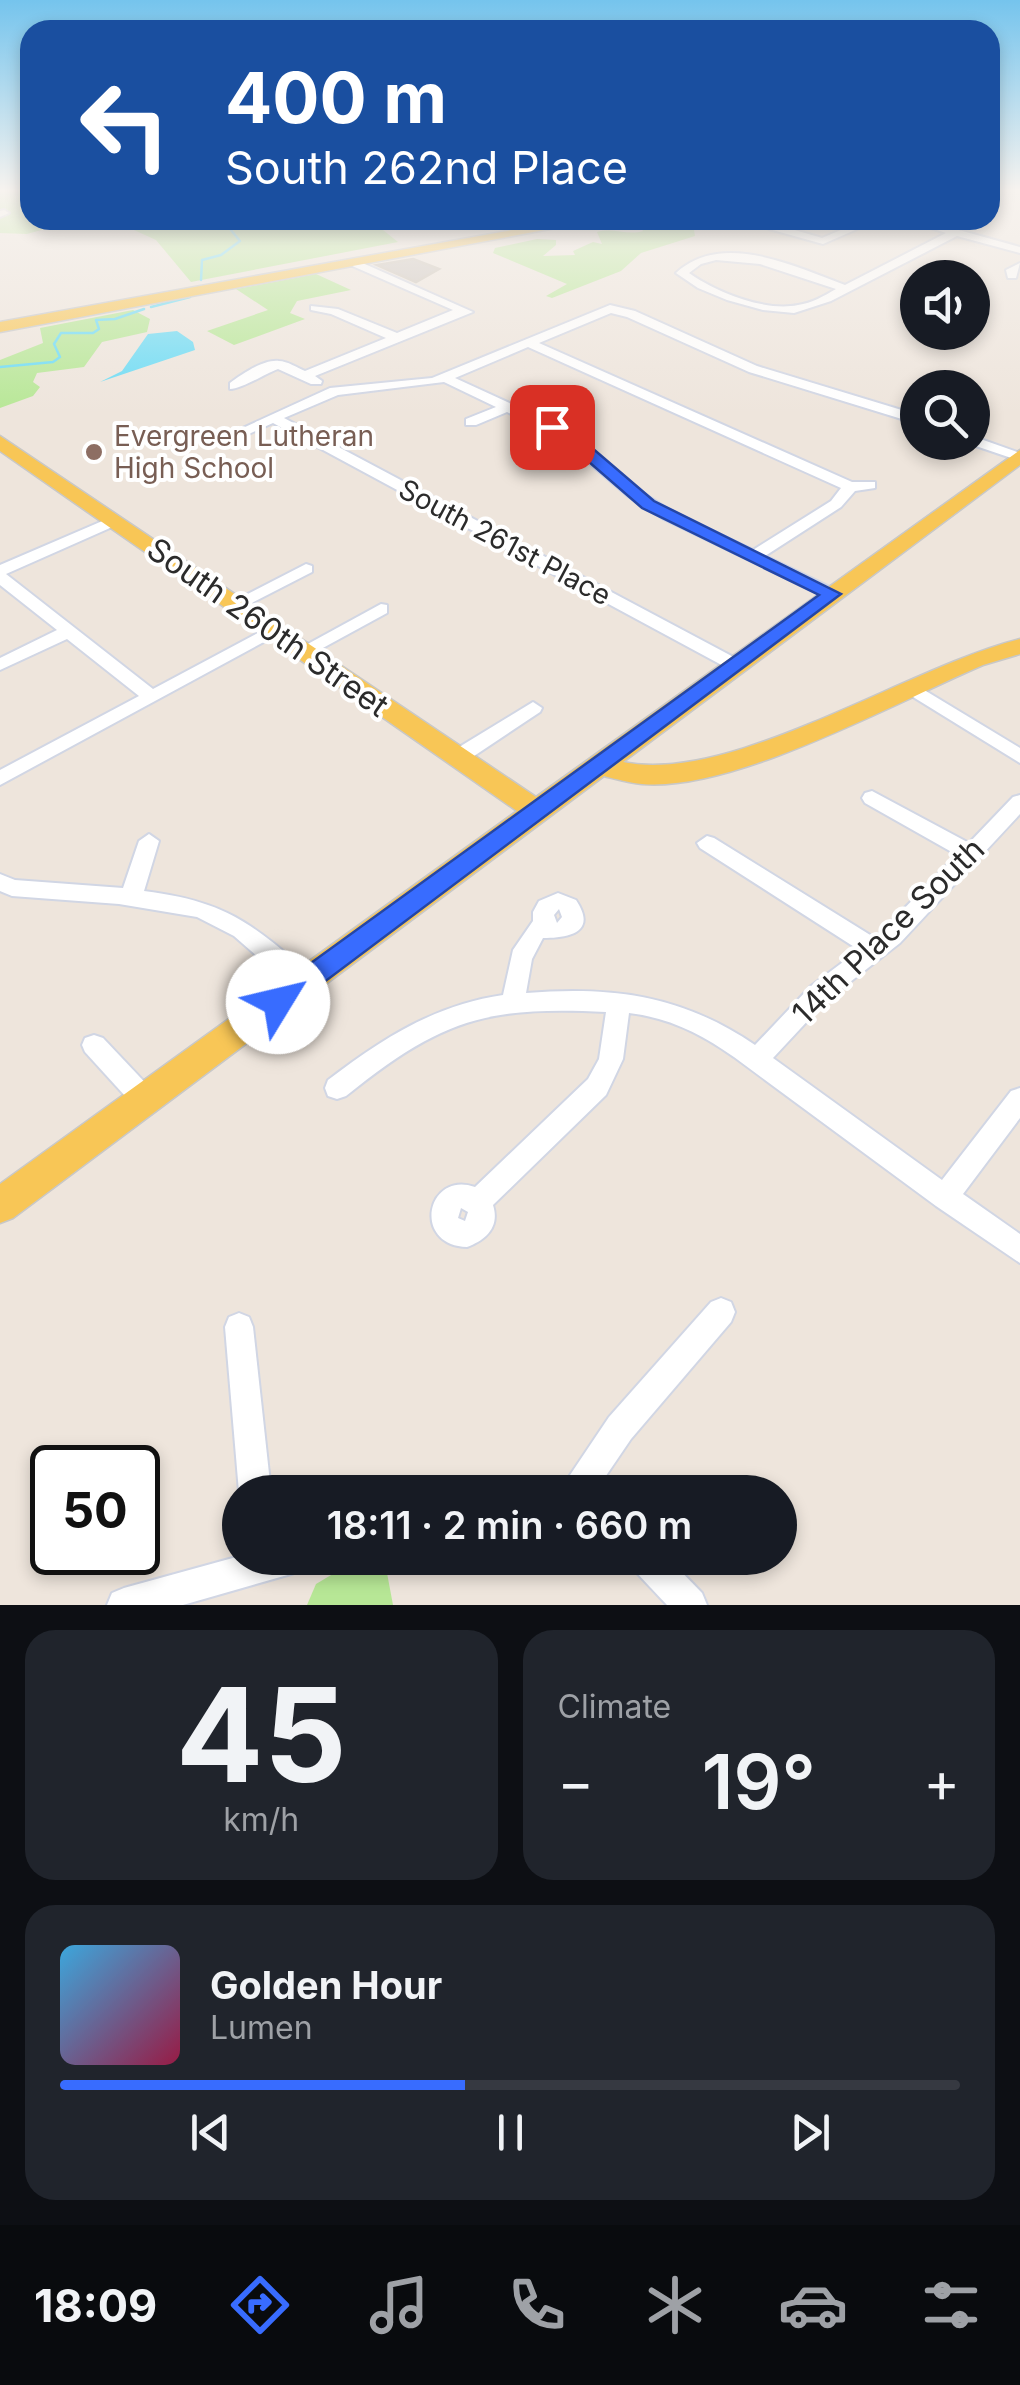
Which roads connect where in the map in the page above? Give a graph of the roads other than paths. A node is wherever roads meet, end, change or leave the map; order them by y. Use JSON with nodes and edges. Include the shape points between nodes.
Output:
{"nodes":[{"id":1,"x":331,"y":264,"type":"edge"},
{"id":2,"x":345,"y":264,"type":"edge"},
{"id":3,"x":368,"y":264,"type":"edge"},
{"id":4,"x":693,"y":264,"type":"edge"},
{"id":5,"x":767,"y":264,"type":"edge"},
{"id":6,"x":894,"y":264,"type":"edge"},
{"id":7,"x":846,"y":289,"type":"junction"},
{"id":8,"x":316,"y":308,"type":"dead end"},
{"id":9,"x":0,"y":323,"type":"edge"},
{"id":10,"x":397,"y":338,"type":"junction"},
{"id":11,"x":527,"y":342,"type":"junction"},
{"id":12,"x":304,"y":376,"type":"junction"},
{"id":13,"x":445,"y":378,"type":"junction"},
{"id":14,"x":235,"y":386,"type":"dead end"},
{"id":15,"x":336,"y":391,"type":"junction"},
{"id":16,"x":508,"y":407,"type":"junction"},
{"id":17,"x":900,"y":414,"type":"edge"},
{"id":18,"x":274,"y":418,"type":"junction"},
{"id":19,"x":472,"y":422,"type":"dead end"},
{"id":20,"x":228,"y":438,"type":"dead end"},
{"id":21,"x":0,"y":442,"type":"edge"},
{"id":22,"x":990,"y":446,"type":"edge"},
{"id":23,"x":1019,"y":456,"type":"edge"},
{"id":24,"x":592,"y":457,"type":"junction"},
{"id":25,"x":555,"y":465,"type":"dead end"},
{"id":26,"x":870,"y":485,"type":"dead end"},
{"id":27,"x":850,"y":488,"type":"junction"},
{"id":28,"x":114,"y":521,"type":"junction"},
{"id":29,"x":753,"y":556,"type":"junction"},
{"id":30,"x":306,"y":569,"type":"dead end"},
{"id":31,"x":0,"y":574,"type":"edge"},
{"id":32,"x":832,"y":594,"type":"junction"},
{"id":33,"x":236,"y":604,"type":"junction"},
{"id":34,"x":381,"y":609,"type":"dead end"},
{"id":35,"x":69,"y":631,"type":"junction"},
{"id":36,"x":275,"y":631,"type":"junction"},
{"id":37,"x":1020,"y":646,"type":"edge"},
{"id":38,"x":304,"y":652,"type":"junction"},
{"id":39,"x":0,"y":665,"type":"edge"},
{"id":40,"x":735,"y":666,"type":"junction"},
{"id":41,"x":911,"y":688,"type":"junction"},
{"id":42,"x":152,"y":697,"type":"junction"},
{"id":43,"x":534,"y":708,"type":"dead end"},
{"id":44,"x":635,"y":739,"type":"junction"},
{"id":45,"x":458,"y":757,"type":"junction"},
{"id":46,"x":1020,"y":757,"type":"edge"},
{"id":47,"x":599,"y":766,"type":"junction"},
{"id":48,"x":656,"y":776,"type":"junction"},
{"id":49,"x":0,"y":778,"type":"edge"},
{"id":50,"x":872,"y":798,"type":"dead end"},
{"id":51,"x":1020,"y":802,"type":"edge"},
{"id":52,"x":537,"y":811,"type":"junction"},
{"id":53,"x":149,"y":840,"type":"dead end"},
{"id":54,"x":707,"y":843,"type":"dead end"},
{"id":55,"x":971,"y":854,"type":"junction"},
{"id":56,"x":4,"y":891,"type":"edge"},
{"id":57,"x":130,"y":900,"type":"junction"},
{"id":58,"x":544,"y":924,"type":"dead end"},
{"id":59,"x":876,"y":949,"type":"junction"},
{"id":60,"x":304,"y":982,"type":"junction"},
{"id":61,"x":619,"y":1001,"type":"junction"},
{"id":62,"x":513,"y":1002,"type":"junction"},
{"id":63,"x":94,"y":1046,"type":"dead end"},
{"id":64,"x":756,"y":1060,"type":"junction"},
{"id":65,"x":337,"y":1088,"type":"dead end"},
{"id":66,"x":1020,"y":1099,"type":"edge"},
{"id":67,"x":145,"y":1100,"type":"junction"},
{"id":68,"x":944,"y":1197,"type":"junction"},
{"id":69,"x":478,"y":1202,"type":"dead end"},
{"id":70,"x":0,"y":1206,"type":"edge"},
{"id":71,"x":1020,"y":1250,"type":"edge"},
{"id":72,"x":721,"y":1312,"type":"dead end"},
{"id":73,"x":239,"y":1327,"type":"dead end"},
{"id":74,"x":253,"y":1475,"type":"edge"},
{"id":75,"x":589,"y":1475,"type":"edge"},
{"id":76,"x":222,"y":1575,"type":"edge"},
{"id":77,"x":662,"y":1575,"type":"edge"},
{"id":78,"x":124,"y":1605,"type":"edge"},
{"id":79,"x":690,"y":1605,"type":"edge"}],
"edges":[{"from":1,"to":9,"type":"main road"},
{"from":2,"to":9,"type":"main road"},
{"from":3,"to":10,"type":"street","via":[[468,313]]},
{"from":4,"to":7,"type":"street","via":[[682,274],[788,310]]},
{"from":5,"to":7,"type":"street"},
{"from":6,"to":7,"type":"street"},
{"from":8,"to":10,"type":"street"},
{"from":10,"to":12,"type":"street"},
{"from":11,"to":13,"type":"street"},
{"from":11,"to":17,"type":"street","via":[[610,310],[753,369]]},
{"from":11,"to":27,"type":"street"},
{"from":12,"to":14,"type":"street","via":[[278,364]]},
{"from":12,"to":15,"type":"street"},
{"from":13,"to":15,"type":"street"},
{"from":13,"to":16,"type":"street"},
{"from":15,"to":18,"type":"street"},
{"from":16,"to":19,"type":"street"},
{"from":16,"to":24,"type":"street","via":[[562,432]]},
{"from":18,"to":20,"type":"street"},
{"from":18,"to":40,"type":"street","name":"South 261st Place"},
{"from":21,"to":28,"type":"main road","name":"South 260th Street"},
{"from":22,"to":23,"type":"street"},
{"from":23,"to":32,"type":"main road"},
{"from":24,"to":25,"type":"street"},
{"from":24,"to":29,"type":"street","via":[[648,504]]},
{"from":26,"to":27,"type":"street"},
{"from":27,"to":29,"type":"street","via":[[836,504]]},
{"from":28,"to":31,"type":"street"},
{"from":28,"to":33,"type":"main road","name":"South 260th Street"},
{"from":29,"to":32,"type":"street"},
{"from":30,"to":33,"type":"street"},
{"from":31,"to":35,"type":"street"},
{"from":32,"to":40,"type":"main road"},
{"from":33,"to":36,"type":"main road","name":"South 260th Street"},
{"from":34,"to":38,"type":"street"},
{"from":35,"to":39,"type":"street"},
{"from":35,"to":42,"type":"street"},
{"from":36,"to":38,"type":"main road","name":"South 260th Street"},
{"from":36,"to":42,"type":"street"},
{"from":37,"to":41,"type":"main road"},
{"from":38,"to":45,"type":"main road","name":"South 260th Street"},
{"from":40,"to":44,"type":"main road"},
{"from":41,"to":46,"type":"street"},
{"from":41,"to":48,"type":"main road","via":[[790,741]]},
{"from":42,"to":49,"type":"street"},
{"from":43,"to":45,"type":"street"},
{"from":44,"to":47,"type":"main road"},
{"from":44,"to":48,"type":"main road","via":[[636,756]]},
{"from":45,"to":52,"type":"main road","name":"South 260th Street"},
{"from":47,"to":48,"type":"main road","via":[[629,777]]},
{"from":47,"to":52,"type":"main road"},
{"from":50,"to":55,"type":"street"},
{"from":51,"to":55,"type":"street","name":"14th Place South"},
{"from":52,"to":60,"type":"main road"},
{"from":53,"to":57,"type":"street"},
{"from":54,"to":59,"type":"street"},
{"from":55,"to":59,"type":"street","name":"14th Place South"},
{"from":56,"to":57,"type":"street"},
{"from":57,"to":60,"type":"street","via":[[217,914]]},
{"from":58,"to":62,"type":"street","via":[[524,947]]},
{"from":59,"to":64,"type":"street","name":"14th Place South","via":[[819,993]]},
{"from":60,"to":67,"type":"main road"},
{"from":61,"to":62,"type":"street"},
{"from":61,"to":64,"type":"street","via":[[680,1014]]},
{"from":61,"to":69,"type":"street","via":[[611,1059],[597,1087]]},
{"from":62,"to":65,"type":"street","via":[[434,1021]]},
{"from":63,"to":67,"type":"street"},
{"from":64,"to":68,"type":"street"},
{"from":66,"to":68,"type":"street"},
{"from":67,"to":70,"type":"main road"},
{"from":68,"to":71,"type":"street"},
{"from":72,"to":75,"type":"street","via":[[620,1428]]},
{"from":73,"to":74,"type":"street"},
{"from":76,"to":78,"type":"street"},
{"from":77,"to":79,"type":"street"}]}
